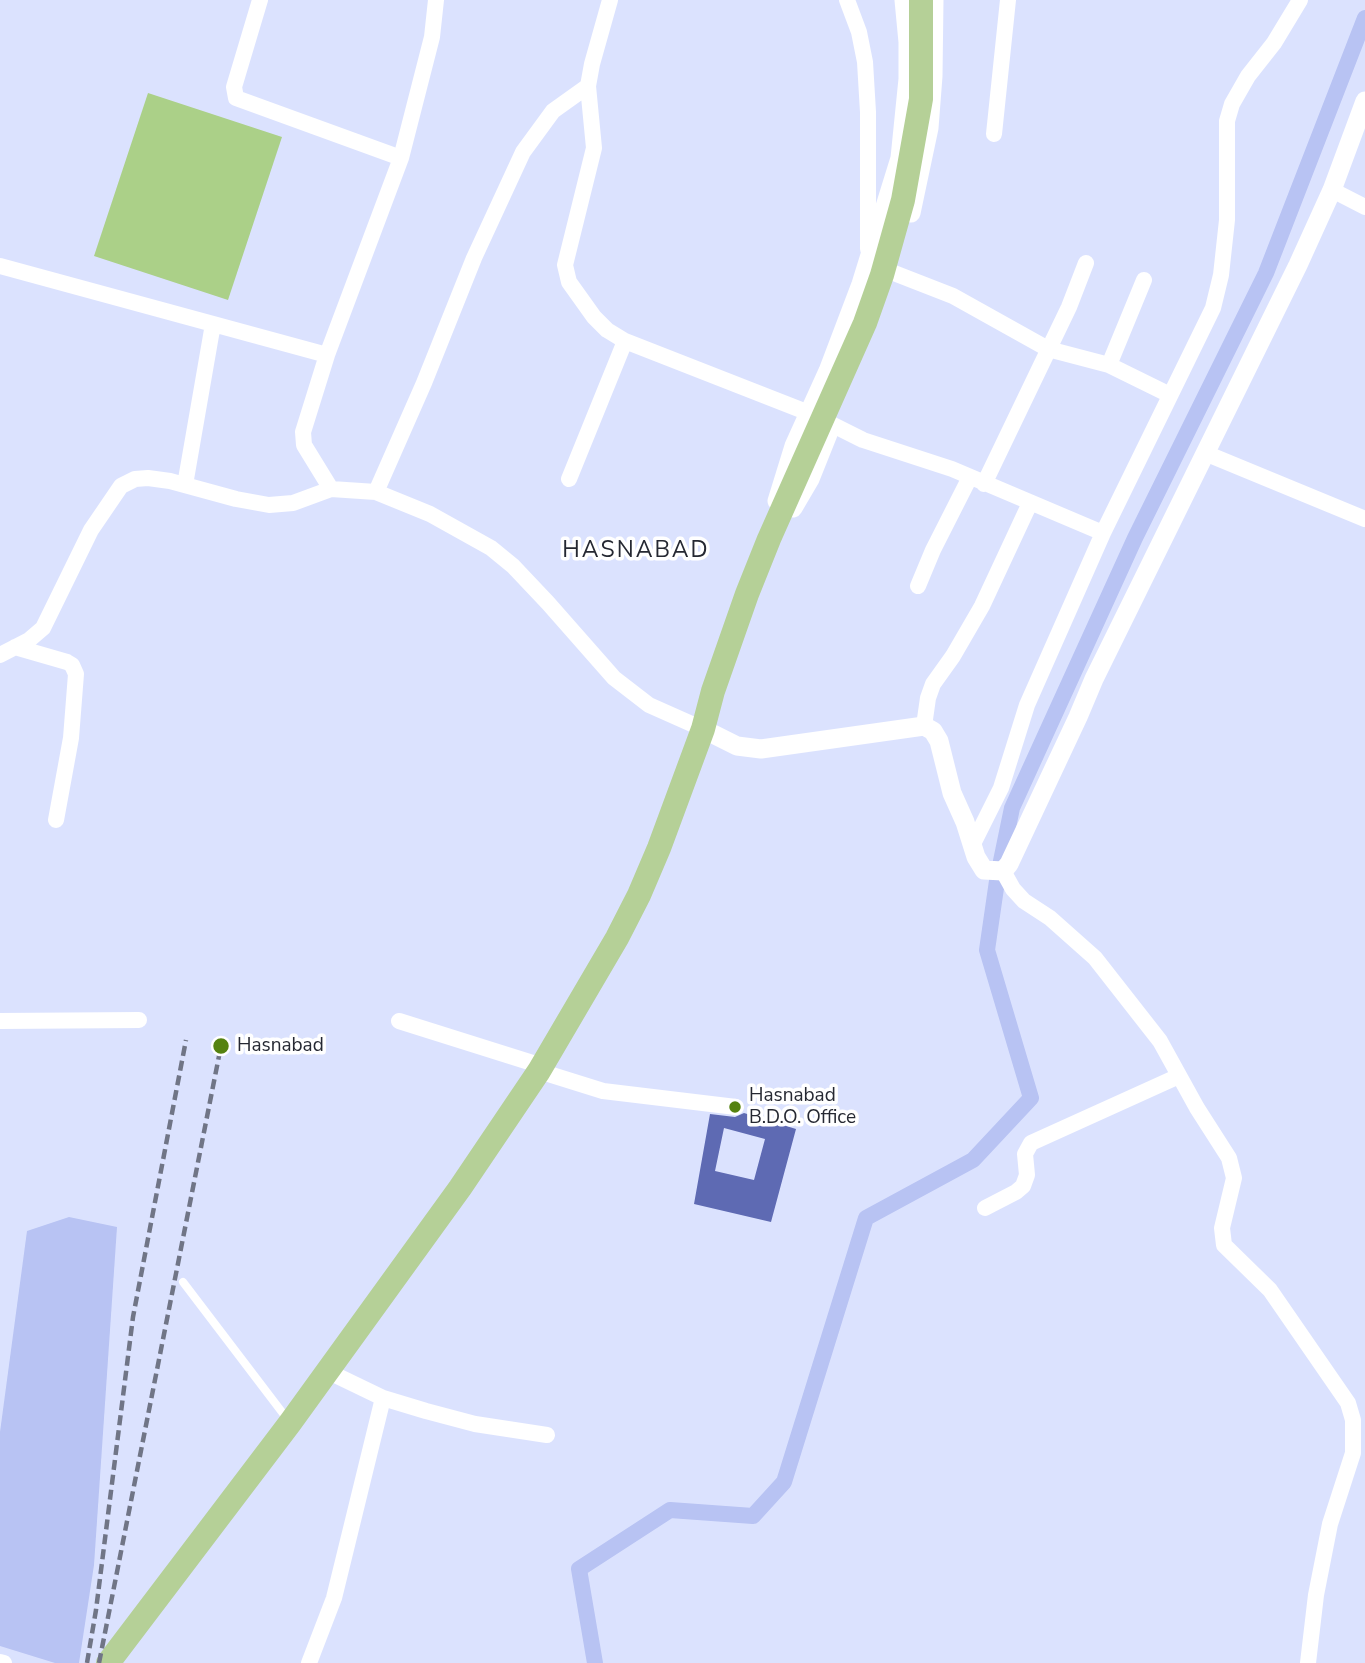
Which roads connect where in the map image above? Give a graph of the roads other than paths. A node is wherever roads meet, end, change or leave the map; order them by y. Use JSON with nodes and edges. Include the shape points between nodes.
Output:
{"nodes":[{"id":1,"x":260,"y":0,"type":"edge"},
{"id":2,"x":436,"y":0,"type":"edge"},
{"id":3,"x":610,"y":0,"type":"edge"},
{"id":4,"x":847,"y":0,"type":"edge"},
{"id":5,"x":904,"y":0,"type":"edge"},
{"id":6,"x":921,"y":0,"type":"edge"},
{"id":7,"x":934,"y":0,"type":"edge"},
{"id":8,"x":1008,"y":0,"type":"edge"},
{"id":9,"x":1300,"y":0,"type":"edge"},
{"id":10,"x":588,"y":86,"type":"junction"},
{"id":11,"x":1365,"y":101,"type":"edge"},
{"id":12,"x":994,"y":134,"type":"dead end"},
{"id":13,"x":401,"y":158,"type":"junction"},
{"id":14,"x":1332,"y":190,"type":"junction"},
{"id":15,"x":1365,"y":207,"type":"edge"},
{"id":16,"x":868,"y":262,"type":"junction"},
{"id":17,"x":1086,"y":263,"type":"dead end"},
{"id":18,"x":0,"y":266,"type":"edge"},
{"id":19,"x":892,"y":272,"type":"junction"},
{"id":20,"x":1144,"y":280,"type":"dead end"},
{"id":21,"x":213,"y":324,"type":"junction"},
{"id":22,"x":625,"y":341,"type":"junction"},
{"id":23,"x":1048,"y":349,"type":"junction"},
{"id":24,"x":327,"y":355,"type":"junction"},
{"id":25,"x":1109,"y":365,"type":"junction"},
{"id":26,"x":1170,"y":395,"type":"junction"},
{"id":27,"x":809,"y":413,"type":"junction"},
{"id":28,"x":832,"y":425,"type":"junction"},
{"id":29,"x":1205,"y":453,"type":"junction"},
{"id":30,"x":569,"y":479,"type":"dead end"},
{"id":31,"x":977,"y":480,"type":"junction"},
{"id":32,"x":185,"y":485,"type":"junction"},
{"id":33,"x":331,"y":489,"type":"junction"},
{"id":34,"x":376,"y":492,"type":"junction"},
{"id":35,"x":1030,"y":503,"type":"junction"},
{"id":36,"x":1365,"y":519,"type":"edge"},
{"id":37,"x":1102,"y":533,"type":"junction"},
{"id":38,"x":769,"y":539,"type":"junction"},
{"id":39,"x":918,"y":586,"type":"dead end"},
{"id":40,"x":15,"y":647,"type":"junction"},
{"id":41,"x":0,"y":655,"type":"edge"},
{"id":42,"x":924,"y":726,"type":"junction"},
{"id":43,"x":703,"y":729,"type":"junction"},
{"id":44,"x":56,"y":820,"type":"dead end"},
{"id":45,"x":972,"y":845,"type":"junction"},
{"id":46,"x":1003,"y":872,"type":"junction"},
{"id":47,"x":139,"y":1020,"type":"dead end"},
{"id":48,"x":0,"y":1021,"type":"edge"},
{"id":49,"x":399,"y":1021,"type":"dead end"},
{"id":50,"x":540,"y":1068,"type":"junction"},
{"id":51,"x":1179,"y":1076,"type":"junction"},
{"id":52,"x":736,"y":1107,"type":"dead end"},
{"id":53,"x":985,"y":1208,"type":"dead end"},
{"id":54,"x":183,"y":1282,"type":"dead end"},
{"id":55,"x":327,"y":1371,"type":"junction"},
{"id":56,"x":383,"y":1398,"type":"junction"},
{"id":57,"x":1359,"y":1421,"type":"edge"},
{"id":58,"x":290,"y":1423,"type":"junction"},
{"id":59,"x":547,"y":1435,"type":"dead end"},
{"id":60,"x":108,"y":1663,"type":"edge"},
{"id":61,"x":309,"y":1663,"type":"edge"},
{"id":62,"x":1308,"y":1663,"type":"edge"}],
"edges":[{"from":1,"to":13,"type":"street","via":[[234,88],[236,98]]},
{"from":2,"to":13,"type":"street","via":[[432,37]]},
{"from":3,"to":10,"type":"street"},
{"from":4,"to":16,"type":"street","via":[[865,62]]},
{"from":5,"to":16,"type":"street","via":[[908,79],[900,159]]},
{"from":6,"to":38,"type":"main road","via":[[921,99],[895,232],[865,323]]},
{"from":7,"to":19,"type":"street","via":[[929,128],[910,217]]},
{"from":8,"to":12,"type":"street"},
{"from":9,"to":26,"type":"street","via":[[1232,104],[1227,121],[1227,220],[1221,275],[1213,309]]},
{"from":10,"to":22,"type":"street","via":[[594,148],[565,265],[569,282],[594,317]]},
{"from":10,"to":34,"type":"street","via":[[553,111],[523,152]]},
{"from":11,"to":14,"type":"street"},
{"from":13,"to":24,"type":"street"},
{"from":14,"to":15,"type":"street"},
{"from":14,"to":29,"type":"street"},
{"from":16,"to":19,"type":"street"},
{"from":16,"to":27,"type":"street"},
{"from":17,"to":23,"type":"street"},
{"from":18,"to":21,"type":"street"},
{"from":19,"to":23,"type":"street","via":[[953,296]]},
{"from":19,"to":28,"type":"street"},
{"from":20,"to":25,"type":"street"},
{"from":21,"to":24,"type":"street"},
{"from":21,"to":32,"type":"street"},
{"from":22,"to":27,"type":"street"},
{"from":22,"to":30,"type":"street"},
{"from":23,"to":25,"type":"street"},
{"from":23,"to":31,"type":"street"},
{"from":24,"to":33,"type":"street","via":[[303,432],[304,445]]},
{"from":25,"to":26,"type":"street"},
{"from":26,"to":37,"type":"street"},
{"from":27,"to":28,"type":"street"},
{"from":27,"to":38,"type":"street","via":[[785,472]]},
{"from":28,"to":31,"type":"street"},
{"from":28,"to":38,"type":"street","via":[[800,498]]},
{"from":29,"to":36,"type":"street"},
{"from":29,"to":46,"type":"street"},
{"from":31,"to":35,"type":"street"},
{"from":31,"to":39,"type":"street","via":[[933,550]]},
{"from":32,"to":33,"type":"street","via":[[269,505],[293,503]]},
{"from":32,"to":40,"type":"street","via":[[148,478],[121,486],[91,530],[43,628]]},
{"from":33,"to":34,"type":"street"},
{"from":34,"to":43,"type":"street","via":[[430,514],[491,548],[513,566],[614,678],[649,705]]},
{"from":35,"to":37,"type":"street"},
{"from":35,"to":42,"type":"street","via":[[982,606],[933,684]]},
{"from":37,"to":45,"type":"street","via":[[1027,705],[1001,788]]},
{"from":38,"to":43,"type":"main road"},
{"from":40,"to":41,"type":"street"},
{"from":40,"to":44,"type":"street","via":[[67,662],[76,674]]},
{"from":42,"to":43,"type":"street","via":[[761,750],[737,746]]},
{"from":42,"to":45,"type":"street","via":[[939,741]]},
{"from":43,"to":50,"type":"main road","via":[[639,895]]},
{"from":45,"to":46,"type":"street","via":[[984,870]]},
{"from":46,"to":51,"type":"street","via":[[1024,901],[1095,958],[1160,1041]]},
{"from":47,"to":48,"type":"street"},
{"from":49,"to":50,"type":"street"},
{"from":50,"to":52,"type":"street","via":[[603,1091]]},
{"from":50,"to":55,"type":"main road","via":[[460,1188]]},
{"from":51,"to":53,"type":"street","via":[[1031,1143],[1025,1154],[1023,1186]]},
{"from":51,"to":57,"type":"street","via":[[1229,1158],[1234,1178],[1222,1228],[1224,1245],[1270,1290]]},
{"from":54,"to":58,"type":"lane"},
{"from":55,"to":56,"type":"street"},
{"from":55,"to":58,"type":"main road"},
{"from":56,"to":59,"type":"street","via":[[475,1424]]},
{"from":56,"to":61,"type":"street","via":[[334,1598]]},
{"from":57,"to":62,"type":"street","via":[[1330,1524]]},
{"from":58,"to":60,"type":"main road"}]}
